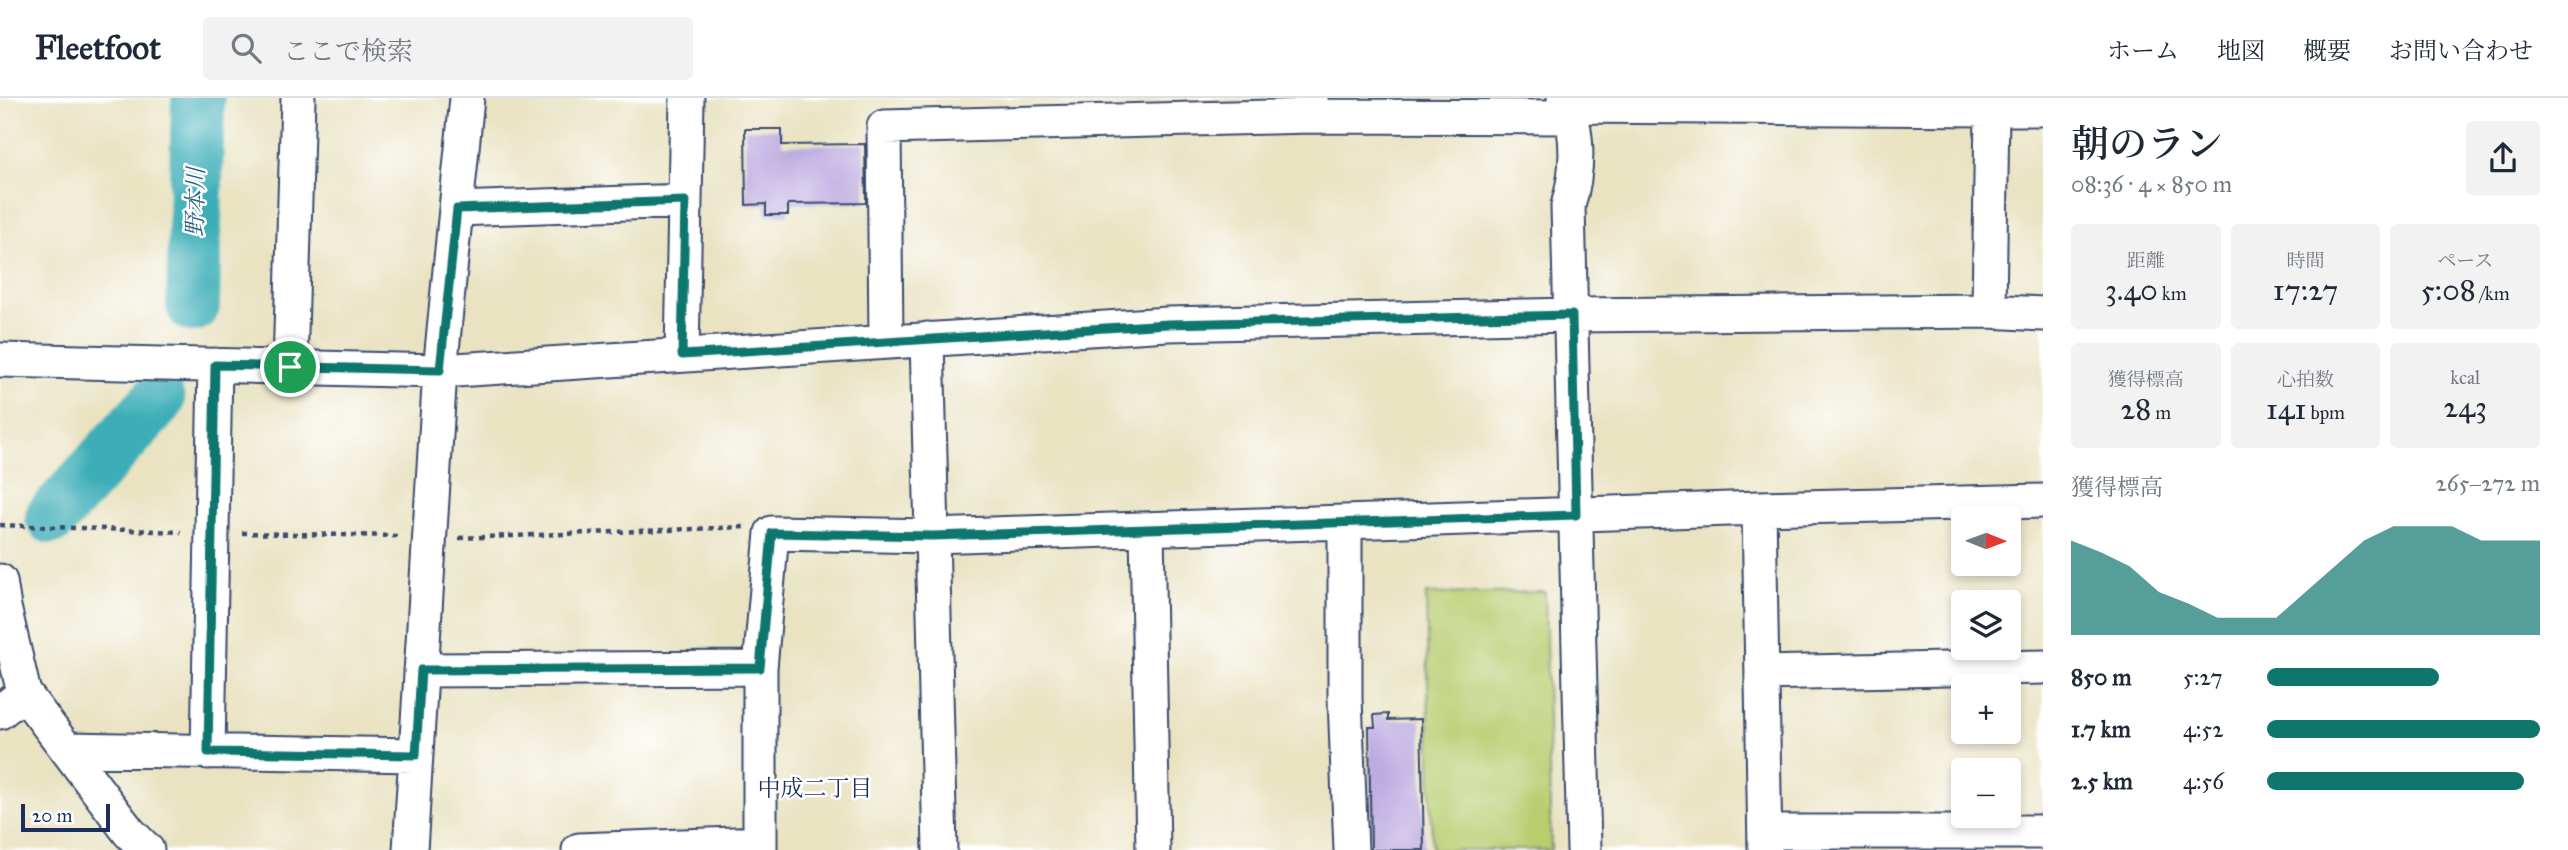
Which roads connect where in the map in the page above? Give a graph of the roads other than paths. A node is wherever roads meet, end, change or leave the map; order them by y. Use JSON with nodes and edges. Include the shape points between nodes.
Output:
{"nodes":[{"id":1,"x":298,"y":98,"type":"edge"},
{"id":2,"x":467,"y":98,"type":"edge"},
{"id":3,"x":687,"y":98,"type":"edge"},
{"id":4,"x":1992,"y":104,"type":"edge"},
{"id":5,"x":1311,"y":107,"type":"edge"},
{"id":6,"x":1461,"y":107,"type":"edge"},
{"id":7,"x":1566,"y":107,"type":"edge"},
{"id":8,"x":2043,"y":109,"type":"edge"},
{"id":9,"x":884,"y":112,"type":"edge"},
{"id":10,"x":685,"y":201,"type":"junction"},
{"id":11,"x":457,"y":209,"type":"junction"},
{"id":12,"x":1989,"y":311,"type":"junction"},
{"id":13,"x":2043,"y":314,"type":"edge"},
{"id":14,"x":1572,"y":315,"type":"junction"},
{"id":15,"x":927,"y":339,"type":"junction"},
{"id":16,"x":886,"y":341,"type":"junction"},
{"id":17,"x":682,"y":355,"type":"junction"},
{"id":18,"x":0,"y":360,"type":"edge"},
{"id":19,"x":215,"y":365,"type":"junction"},
{"id":20,"x":290,"y":367,"type":"junction"},
{"id":21,"x":440,"y":370,"type":"junction"},
{"id":22,"x":2043,"y":501,"type":"edge"},
{"id":23,"x":1759,"y":508,"type":"junction"},
{"id":24,"x":1576,"y":515,"type":"junction"},
{"id":25,"x":1345,"y":523,"type":"junction"},
{"id":26,"x":1146,"y":529,"type":"junction"},
{"id":27,"x":933,"y":536,"type":"junction"},
{"id":28,"x":0,"y":581,"type":"edge"},
{"id":29,"x":2043,"y":667,"type":"edge"},
{"id":30,"x":760,"y":668,"type":"junction"},
{"id":31,"x":421,"y":670,"type":"junction"},
{"id":32,"x":1763,"y":673,"type":"junction"},
{"id":33,"x":12,"y":702,"type":"edge"},
{"id":34,"x":66,"y":749,"type":"junction"},
{"id":35,"x":208,"y":752,"type":"junction"},
{"id":36,"x":416,"y":755,"type":"junction"},
{"id":37,"x":2043,"y":832,"type":"edge"},
{"id":38,"x":1765,"y":841,"type":"edge"},
{"id":39,"x":760,"y":846,"type":"edge"},
{"id":40,"x":147,"y":850,"type":"edge"},
{"id":41,"x":410,"y":850,"type":"edge"},
{"id":42,"x":579,"y":850,"type":"edge"},
{"id":43,"x":940,"y":850,"type":"edge"},
{"id":44,"x":1153,"y":850,"type":"edge"},
{"id":45,"x":1351,"y":850,"type":"edge"},
{"id":46,"x":1584,"y":850,"type":"edge"}],
"edges":[{"from":1,"to":20,"type":"street"},
{"from":2,"to":11,"type":"street"},
{"from":3,"to":10,"type":"street"},
{"from":4,"to":7,"type":"street"},
{"from":4,"to":8,"type":"street"},
{"from":4,"to":12,"type":"street"},
{"from":5,"to":6,"type":"street"},
{"from":5,"to":9,"type":"street"},
{"from":6,"to":7,"type":"street"},
{"from":7,"to":14,"type":"street","via":[[1574,128],[1575,180],[1568,206]]},
{"from":9,"to":16,"type":"street"},
{"from":10,"to":11,"type":"street"},
{"from":10,"to":17,"type":"street"},
{"from":11,"to":21,"type":"street"},
{"from":12,"to":13,"type":"street"},
{"from":12,"to":14,"type":"street"},
{"from":14,"to":15,"type":"street","via":[[1168,324]]},
{"from":14,"to":24,"type":"street"},
{"from":15,"to":16,"type":"street"},
{"from":15,"to":27,"type":"street"},
{"from":16,"to":17,"type":"street"},
{"from":17,"to":21,"type":"street"},
{"from":18,"to":19,"type":"street"},
{"from":19,"to":20,"type":"street"},
{"from":19,"to":35,"type":"street"},
{"from":20,"to":21,"type":"street"},
{"from":21,"to":31,"type":"street"},
{"from":22,"to":23,"type":"street"},
{"from":23,"to":24,"type":"street"},
{"from":23,"to":32,"type":"street"},
{"from":24,"to":25,"type":"street"},
{"from":24,"to":46,"type":"street"},
{"from":25,"to":26,"type":"street"},
{"from":25,"to":45,"type":"street"},
{"from":26,"to":27,"type":"street"},
{"from":26,"to":44,"type":"street"},
{"from":27,"to":30,"type":"street","via":[[772,533]]},
{"from":27,"to":43,"type":"street"},
{"from":28,"to":33,"type":"street"},
{"from":29,"to":32,"type":"street"},
{"from":30,"to":31,"type":"street"},
{"from":30,"to":39,"type":"street"},
{"from":31,"to":36,"type":"street"},
{"from":32,"to":38,"type":"street"},
{"from":33,"to":34,"type":"street"},
{"from":34,"to":35,"type":"street"},
{"from":34,"to":40,"type":"street"},
{"from":35,"to":36,"type":"street"},
{"from":36,"to":41,"type":"street"},
{"from":37,"to":38,"type":"street"},
{"from":39,"to":42,"type":"street"}]}
